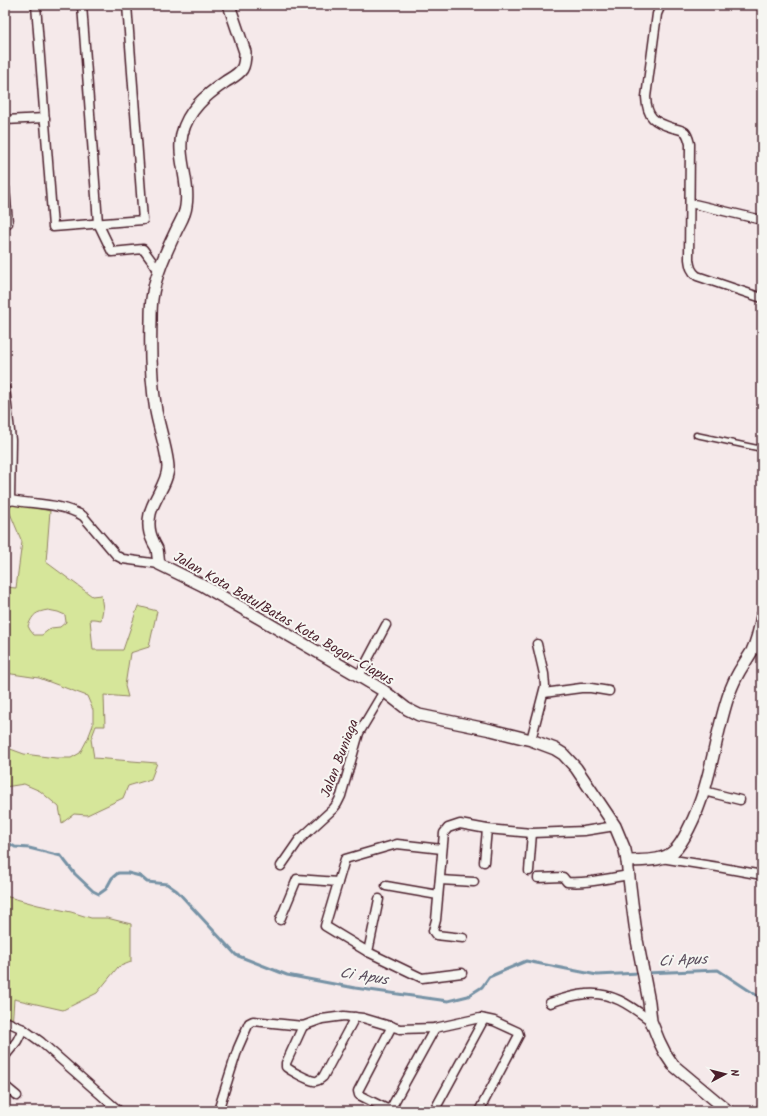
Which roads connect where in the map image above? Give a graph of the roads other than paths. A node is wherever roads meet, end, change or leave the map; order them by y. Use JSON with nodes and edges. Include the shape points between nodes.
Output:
{"nodes":[{"id":1,"x":36,"y":5,"type":"edge"},
{"id":2,"x":82,"y":5,"type":"edge"},
{"id":3,"x":127,"y":5,"type":"edge"},
{"id":4,"x":229,"y":5,"type":"edge"},
{"id":5,"x":661,"y":5,"type":"edge"},
{"id":6,"x":45,"y":118,"type":"junction"},
{"id":7,"x":5,"y":120,"type":"edge"},
{"id":8,"x":5,"y":188,"type":"edge"},
{"id":9,"x":690,"y":203,"type":"junction"},
{"id":10,"x":762,"y":220,"type":"edge"},
{"id":11,"x":8,"y":222,"type":"dead end"},
{"id":12,"x":98,"y":223,"type":"junction"},
{"id":13,"x":159,"y":271,"type":"junction"},
{"id":14,"x":762,"y":298,"type":"edge"},
{"id":15,"x":5,"y":388,"type":"edge"},
{"id":16,"x":696,"y":436,"type":"dead end"},
{"id":17,"x":762,"y":449,"type":"edge"},
{"id":18,"x":8,"y":500,"type":"edge"},
{"id":19,"x":159,"y":564,"type":"junction"},
{"id":20,"x":762,"y":616,"type":"edge"},
{"id":21,"x":386,"y":624,"type":"dead end"},
{"id":22,"x":537,"y":644,"type":"dead end"},
{"id":23,"x":359,"y":676,"type":"junction"},
{"id":24,"x":384,"y":691,"type":"junction"},
{"id":25,"x":608,"y":691,"type":"dead end"},
{"id":26,"x":544,"y":693,"type":"junction"},
{"id":27,"x":531,"y":740,"type":"junction"},
{"id":28,"x":704,"y":791,"type":"junction"},
{"id":29,"x":740,"y":800,"type":"dead end"},
{"id":30,"x":615,"y":826,"type":"junction"},
{"id":31,"x":487,"y":830,"type":"junction"},
{"id":32,"x":532,"y":834,"type":"junction"},
{"id":33,"x":442,"y":849,"type":"junction"},
{"id":34,"x":660,"y":858,"type":"junction"},
{"id":35,"x":628,"y":861,"type":"junction"},
{"id":36,"x":484,"y":862,"type":"dead end"},
{"id":37,"x":281,"y":866,"type":"dead end"},
{"id":38,"x":529,"y":871,"type":"dead end"},
{"id":39,"x":629,"y":875,"type":"junction"},
{"id":40,"x":762,"y":875,"type":"edge"},
{"id":41,"x":538,"y":878,"type":"dead end"},
{"id":42,"x":440,"y":880,"type":"junction"},
{"id":43,"x":338,"y":882,"type":"junction"},
{"id":44,"x":474,"y":882,"type":"dead end"},
{"id":45,"x":386,"y":886,"type":"dead end"},
{"id":46,"x":438,"y":895,"type":"junction"},
{"id":47,"x":379,"y":899,"type":"dead end"},
{"id":48,"x":280,"y":920,"type":"dead end"},
{"id":49,"x":463,"y":938,"type":"dead end"},
{"id":50,"x":368,"y":952,"type":"junction"},
{"id":51,"x":462,"y":973,"type":"dead end"},
{"id":52,"x":550,"y":1003,"type":"dead end"},
{"id":53,"x":355,"y":1017,"type":"junction"},
{"id":54,"x":484,"y":1019,"type":"junction"},
{"id":55,"x":5,"y":1021,"type":"edge"},
{"id":56,"x":651,"y":1021,"type":"junction"},
{"id":57,"x":303,"y":1026,"type":"junction"},
{"id":58,"x":392,"y":1026,"type":"junction"},
{"id":59,"x":435,"y":1028,"type":"junction"},
{"id":60,"x":23,"y":1029,"type":"junction"},
{"id":61,"x":5,"y":1056,"type":"edge"},
{"id":62,"x":5,"y":1086,"type":"edge"},
{"id":63,"x":17,"y":1096,"type":"dead end"},
{"id":64,"x":119,"y":1111,"type":"edge"},
{"id":65,"x":218,"y":1111,"type":"edge"},
{"id":66,"x":434,"y":1111,"type":"edge"},
{"id":67,"x":479,"y":1111,"type":"edge"},
{"id":68,"x":728,"y":1111,"type":"edge"}],
"edges":[{"from":1,"to":6,"type":"street"},
{"from":2,"to":12,"type":"street"},
{"from":3,"to":12,"type":"street","via":[[143,220]]},
{"from":4,"to":13,"type":"main road","name":"Jalan Kota Batu/Batas Kota Bogor–Ciapus","via":[[245,52],[244,66],[239,73],[198,103],[184,126],[181,151],[187,205],[185,216]]},
{"from":5,"to":9,"type":"street","via":[[657,14],[647,104],[655,121],[685,132],[688,137]]},
{"from":6,"to":7,"type":"street"},
{"from":6,"to":12,"type":"street","via":[[53,227]]},
{"from":8,"to":11,"type":"street"},
{"from":9,"to":10,"type":"street"},
{"from":9,"to":14,"type":"street","via":[[689,259],[693,272],[697,276]]},
{"from":12,"to":13,"type":"street","via":[[112,252],[143,249]]},
{"from":13,"to":19,"type":"main road","name":"Jalan Kota Batu/Batas Kota Bogor–Ciapus","via":[[152,299],[150,342],[156,410],[168,468],[149,516],[150,533],[157,549]]},
{"from":15,"to":18,"type":"street","via":[[11,440]]},
{"from":16,"to":17,"type":"lane"},
{"from":18,"to":19,"type":"street","via":[[62,507],[76,512],[83,516],[117,556]]},
{"from":19,"to":23,"type":"main road","name":"Jalan Kota Batu/Batas Kota Bogor–Ciapus"},
{"from":20,"to":28,"type":"main road","via":[[752,650],[729,694]]},
{"from":21,"to":23,"type":"street"},
{"from":22,"to":26,"type":"street","via":[[545,681]]},
{"from":23,"to":24,"type":"main road","name":"Jalan Kota Batu/Batas Kota Bogor–Ciapus"},
{"from":24,"to":27,"type":"main road","name":"Jalan Kota Batu/Batas Kota Bogor–Ciapus","via":[[419,715]]},
{"from":24,"to":37,"type":"street","name":"Jalan Buniaga","via":[[359,733],[337,804],[299,840]]},
{"from":25,"to":26,"type":"street","via":[[581,688]]},
{"from":26,"to":27,"type":"street"},
{"from":27,"to":30,"type":"main road","name":"Jalan Kota Batu/Batas Kota Bogor–Ciapus","via":[[555,749],[569,760]]},
{"from":28,"to":29,"type":"street"},
{"from":28,"to":34,"type":"main road","via":[[692,823],[679,847],[673,853]]},
{"from":30,"to":32,"type":"street","via":[[584,831]]},
{"from":30,"to":35,"type":"main road","name":"Jalan Kota Batu/Batas Kota Bogor–Ciapus"},
{"from":31,"to":32,"type":"street"},
{"from":31,"to":33,"type":"street","via":[[460,824],[448,828],[444,833]]},
{"from":31,"to":36,"type":"street"},
{"from":32,"to":38,"type":"street"},
{"from":33,"to":42,"type":"street"},
{"from":33,"to":43,"type":"street","via":[[397,844],[345,859]]},
{"from":34,"to":35,"type":"main road"},
{"from":34,"to":40,"type":"street"},
{"from":35,"to":39,"type":"main road","name":"Jalan Kota Batu/Batas Kota Bogor–Ciapus"},
{"from":39,"to":41,"type":"street","via":[[591,882],[567,882],[563,877]]},
{"from":39,"to":56,"type":"main road","name":"Jalan Kota Batu/Batas Kota Bogor–Ciapus"},
{"from":42,"to":44,"type":"street"},
{"from":42,"to":46,"type":"street"},
{"from":43,"to":48,"type":"street","via":[[297,879]]},
{"from":43,"to":50,"type":"street","via":[[325,926]]},
{"from":45,"to":46,"type":"street"},
{"from":46,"to":49,"type":"street","via":[[433,931],[440,936]]},
{"from":47,"to":50,"type":"street"},
{"from":50,"to":51,"type":"street","via":[[422,978]]},
{"from":52,"to":56,"type":"street","via":[[574,996],[599,994],[624,1002]]},
{"from":53,"to":57,"type":"street","via":[[322,1019]]},
{"from":53,"to":57,"type":"street","via":[[323,1077],[318,1081],[313,1081],[286,1067]]},
{"from":53,"to":58,"type":"street"},
{"from":54,"to":59,"type":"street"},
{"from":54,"to":66,"type":"street"},
{"from":54,"to":67,"type":"street","via":[[494,1021],[518,1032],[519,1035]]},
{"from":55,"to":60,"type":"street"},
{"from":56,"to":68,"type":"main road","via":[[673,1065]]},
{"from":57,"to":65,"type":"street","via":[[253,1021],[249,1023],[238,1048]]},
{"from":58,"to":59,"type":"street","via":[[400,1029]]},
{"from":58,"to":59,"type":"street","via":[[358,1091],[359,1095],[387,1109],[391,1108]]},
{"from":60,"to":61,"type":"street"},
{"from":60,"to":64,"type":"street"},
{"from":62,"to":63,"type":"street"}]}
